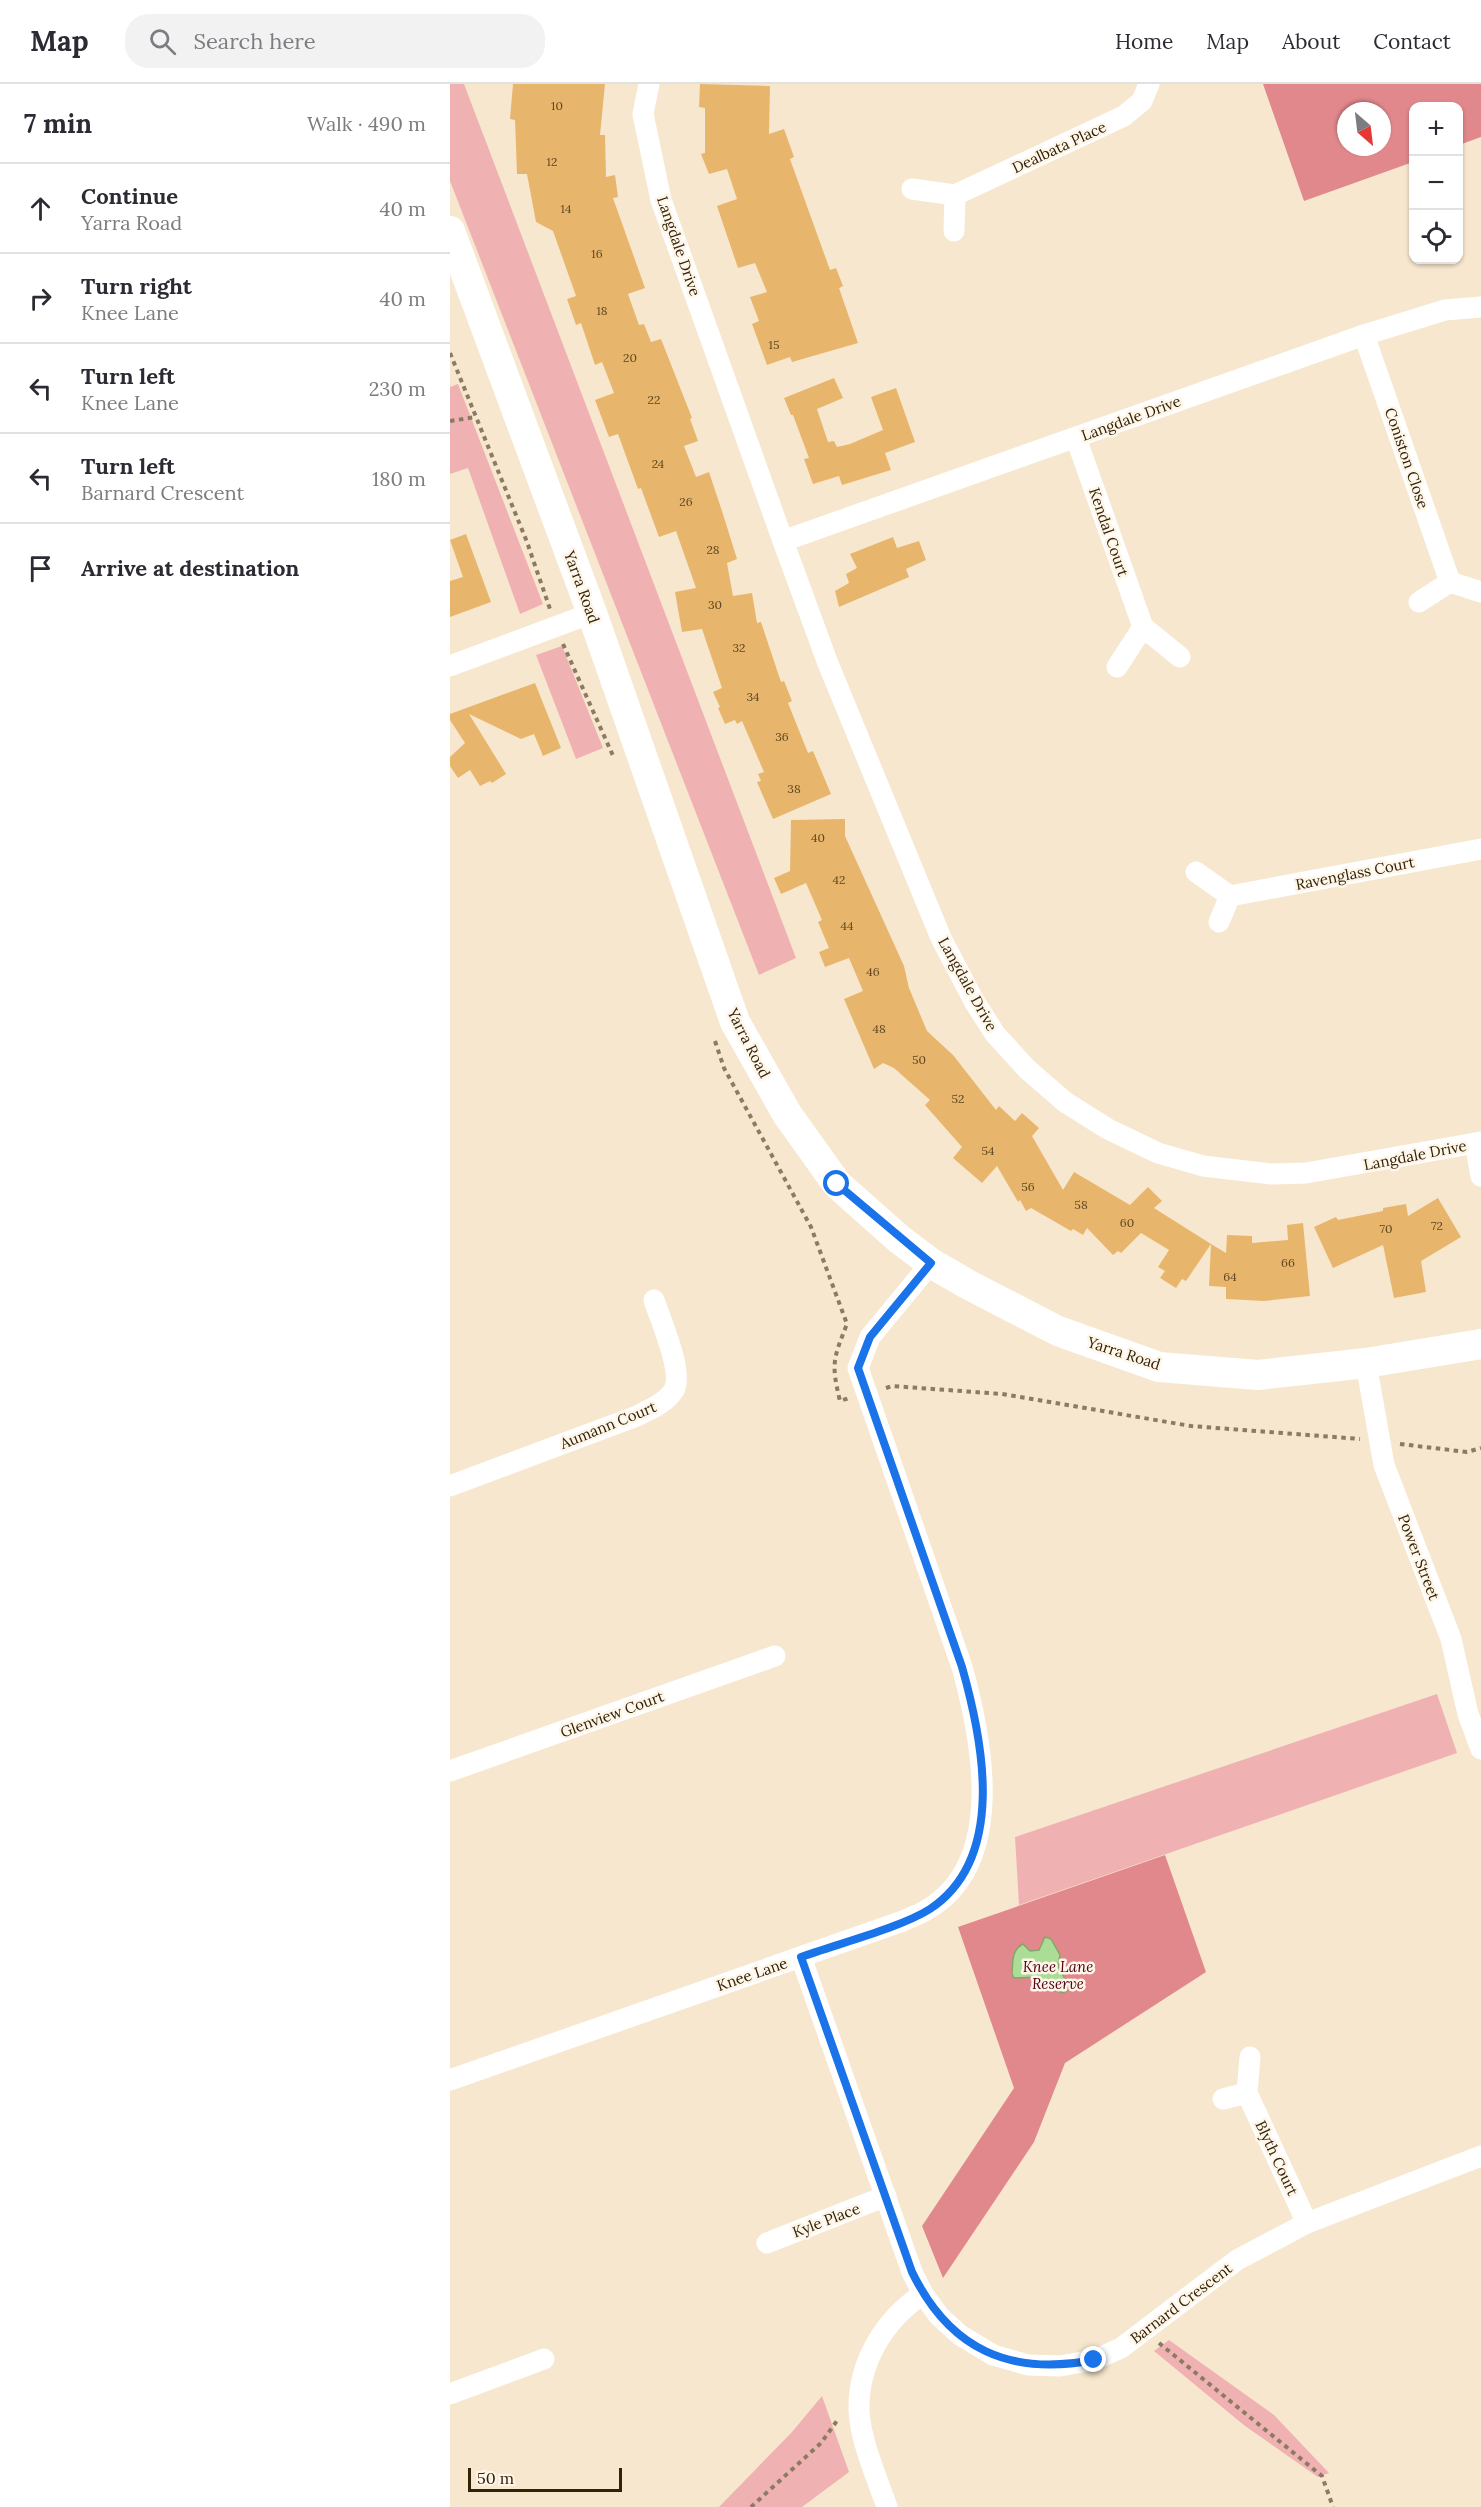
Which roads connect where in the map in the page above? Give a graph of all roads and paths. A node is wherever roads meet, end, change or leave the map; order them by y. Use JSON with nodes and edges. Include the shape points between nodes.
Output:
{"nodes":[{"id":1,"x":649,"y":84,"type":"edge"},
{"id":2,"x":1149,"y":84,"type":"edge"},
{"id":3,"x":912,"y":189,"type":"dead end"},
{"id":4,"x":955,"y":195,"type":"junction"},
{"id":5,"x":450,"y":231,"type":"edge"},
{"id":6,"x":954,"y":231,"type":"dead end"},
{"id":7,"x":1481,"y":307,"type":"edge"},
{"id":8,"x":1364,"y":335,"type":"junction"},
{"id":9,"x":450,"y":352,"type":"edge"},
{"id":10,"x":476,"y":417,"type":"junction"},
{"id":11,"x":450,"y":421,"type":"edge"},
{"id":12,"x":1076,"y":438,"type":"junction"},
{"id":13,"x":783,"y":541,"type":"junction"},
{"id":14,"x":1450,"y":582,"type":"junction"},
{"id":15,"x":1481,"y":592,"type":"edge"},
{"id":16,"x":1419,"y":602,"type":"dead end"},
{"id":17,"x":592,"y":613,"type":"junction"},
{"id":18,"x":556,"y":627,"type":"junction"},
{"id":19,"x":1143,"y":627,"type":"junction"},
{"id":20,"x":1180,"y":657,"type":"dead end"},
{"id":21,"x":450,"y":666,"type":"edge"},
{"id":22,"x":1117,"y":667,"type":"dead end"},
{"id":23,"x":618,"y":766,"type":"dead end"},
{"id":24,"x":1481,"y":849,"type":"edge"},
{"id":25,"x":1196,"y":872,"type":"dead end"},
{"id":26,"x":1230,"y":896,"type":"junction"},
{"id":27,"x":1219,"y":922,"type":"dead end"},
{"id":28,"x":713,"y":1034,"type":"dead end"},
{"id":29,"x":1478,"y":1143,"type":"edge"},
{"id":30,"x":1481,"y":1176,"type":"edge"},
{"id":31,"x":931,"y":1263,"type":"junction"},
{"id":32,"x":654,"y":1300,"type":"dead end"},
{"id":33,"x":1481,"y":1344,"type":"edge"},
{"id":34,"x":1366,"y":1363,"type":"junction"},
{"id":35,"x":865,"y":1394,"type":"junction"},
{"id":36,"x":1380,"y":1442,"type":"junction"},
{"id":37,"x":1481,"y":1448,"type":"edge"},
{"id":38,"x":450,"y":1486,"type":"edge"},
{"id":39,"x":775,"y":1656,"type":"dead end"},
{"id":40,"x":1481,"y":1749,"type":"edge"},
{"id":41,"x":450,"y":1772,"type":"edge"},
{"id":42,"x":801,"y":1957,"type":"junction"},
{"id":43,"x":1250,"y":2057,"type":"dead end"},
{"id":44,"x":450,"y":2080,"type":"edge"},
{"id":45,"x":1247,"y":2094,"type":"junction"},
{"id":46,"x":1223,"y":2099,"type":"dead end"},
{"id":47,"x":1481,"y":2156,"type":"edge"},
{"id":48,"x":886,"y":2196,"type":"junction"},
{"id":49,"x":1307,"y":2223,"type":"junction"},
{"id":50,"x":767,"y":2243,"type":"dead end"},
{"id":51,"x":923,"y":2294,"type":"junction"},
{"id":52,"x":1144,"y":2331,"type":"junction"},
{"id":53,"x":544,"y":2359,"type":"dead end"},
{"id":54,"x":450,"y":2394,"type":"edge"},
{"id":55,"x":859,"y":2410,"type":"junction"},
{"id":56,"x":751,"y":2507,"type":"edge"},
{"id":57,"x":887,"y":2507,"type":"edge"},
{"id":58,"x":1333,"y":2507,"type":"edge"}],
"edges":[{"from":1,"to":13,"type":"street","name":"Langdale Drive","via":[[643,114],[661,200]]},
{"from":2,"to":4,"type":"street","name":"Dealbata Place","via":[[1142,101],[1124,116]]},
{"from":3,"to":4,"type":"street"},
{"from":4,"to":6,"type":"street"},
{"from":5,"to":17,"type":"main road","name":"Yarra Road"},
{"from":7,"to":8,"type":"street","name":"Langdale Drive","via":[[1445,310]]},
{"from":8,"to":12,"type":"street","name":"Langdale Drive"},
{"from":8,"to":14,"type":"street","name":"Coniston Close"},
{"from":9,"to":10,"type":"path"},
{"from":10,"to":11,"type":"path"},
{"from":10,"to":18,"type":"path","via":[[527,542]]},
{"from":12,"to":13,"type":"street","name":"Langdale Drive"},
{"from":12,"to":19,"type":"street","name":"Kendal Court"},
{"from":13,"to":29,"type":"street","name":"Langdale Drive","via":[[827,661],[941,938],[995,1034],[1065,1102],[1158,1153],[1203,1166],[1272,1174],[1306,1173]]},
{"from":14,"to":15,"type":"street"},
{"from":14,"to":16,"type":"street"},
{"from":17,"to":18,"type":"street"},
{"from":17,"to":31,"type":"main road","name":"Yarra Road","via":[[735,1022],[787,1114],[837,1184]]},
{"from":18,"to":21,"type":"street"},
{"from":18,"to":23,"type":"path"},
{"from":19,"to":20,"type":"street"},
{"from":19,"to":22,"type":"street"},
{"from":24,"to":26,"type":"street","name":"Ravenglass Court"},
{"from":25,"to":26,"type":"street"},
{"from":26,"to":27,"type":"street"},
{"from":28,"to":35,"type":"path","via":[[724,1068],[811,1227],[847,1324],[832,1371],[840,1401]]},
{"from":29,"to":30,"type":"street"},
{"from":31,"to":34,"type":"main road","name":"Yarra Road","via":[[1058,1331],[1159,1367],[1258,1375]]},
{"from":31,"to":35,"type":"street","name":"Knee Lane","via":[[870,1337],[858,1368]]},
{"from":32,"to":38,"type":"street","name":"Aumann Court","via":[[676,1366],[675,1388],[663,1402],[637,1416]]},
{"from":33,"to":34,"type":"main road","name":"Yarra Road"},
{"from":34,"to":36,"type":"street","name":"Power Street"},
{"from":35,"to":36,"type":"path","via":[[892,1386],[1002,1394],[1191,1426]]},
{"from":35,"to":42,"type":"street","name":"Knee Lane","via":[[962,1667],[975,1714],[982,1770],[982,1813],[974,1852],[964,1871],[930,1909]]},
{"from":36,"to":37,"type":"path","via":[[1467,1452]]},
{"from":36,"to":40,"type":"street","name":"Power Street","via":[[1384,1465],[1451,1639],[1468,1714]]},
{"from":39,"to":41,"type":"street","name":"Glenview Court"},
{"from":42,"to":44,"type":"street","name":"Knee Lane"},
{"from":42,"to":48,"type":"street","name":"Barnard Crescent"},
{"from":43,"to":45,"type":"street","name":"Blyth Court"},
{"from":45,"to":46,"type":"street"},
{"from":45,"to":49,"type":"street","name":"Blyth Court"},
{"from":47,"to":49,"type":"street","name":"Barnard Crescent"},
{"from":48,"to":50,"type":"street","name":"Kyle Place"},
{"from":48,"to":51,"type":"street","name":"Barnard Crescent"},
{"from":49,"to":52,"type":"street","name":"Barnard Crescent","via":[[1237,2260]]},
{"from":51,"to":52,"type":"street","name":"Barnard Crescent","via":[[939,2316],[960,2334],[993,2355],[1028,2365],[1060,2366],[1094,2360],[1121,2348]]},
{"from":51,"to":55,"type":"street","via":[[898,2312],[874,2348],[863,2377]]},
{"from":52,"to":58,"type":"path","via":[[1322,2476]]},
{"from":53,"to":54,"type":"street"},
{"from":55,"to":56,"type":"path","via":[[843,2413],[821,2443]]},
{"from":55,"to":57,"type":"street"}]}
